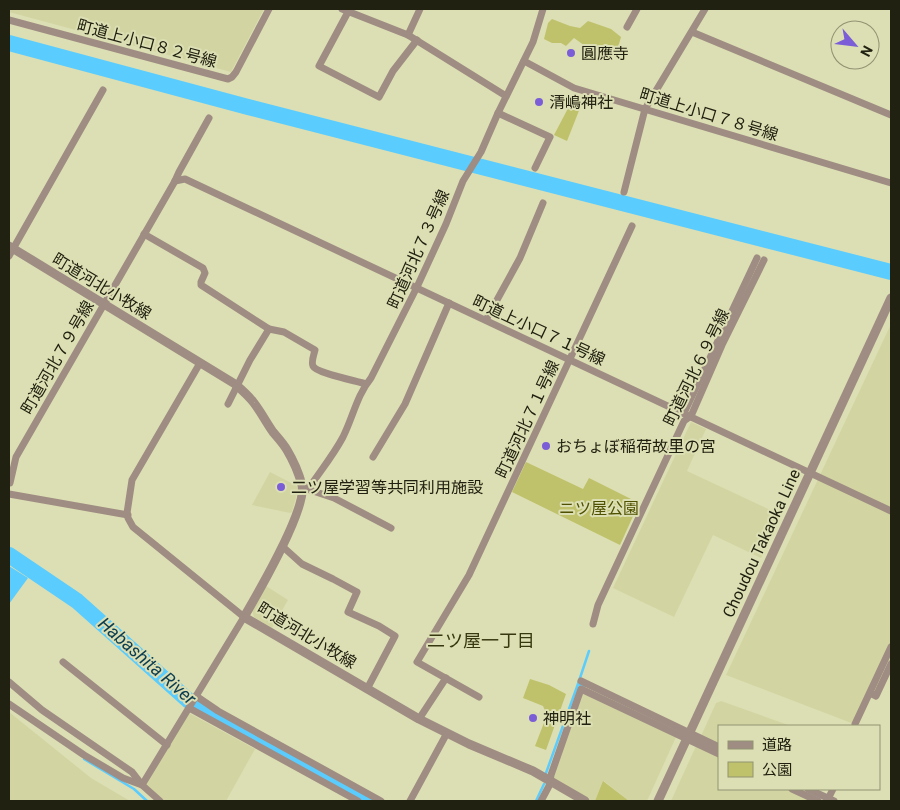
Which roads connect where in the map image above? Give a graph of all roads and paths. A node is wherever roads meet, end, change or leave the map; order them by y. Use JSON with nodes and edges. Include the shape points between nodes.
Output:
{"nodes":[{"id":1,"x":270,"y":9,"type":"edge"},
{"id":2,"x":420,"y":9,"type":"edge"},
{"id":3,"x":543,"y":9,"type":"edge"},
{"id":4,"x":637,"y":9,"type":"edge"},
{"id":5,"x":705,"y":9,"type":"edge"},
{"id":6,"x":345,"y":10,"type":"edge"},
{"id":7,"x":9,"y":20,"type":"edge"},
{"id":8,"x":627,"y":26,"type":"dead end"},
{"id":9,"x":692,"y":32,"type":"junction"},
{"id":10,"x":408,"y":35,"type":"junction"},
{"id":11,"x":417,"y":40,"type":"junction"},
{"id":12,"x":524,"y":61,"type":"junction"},
{"id":13,"x":103,"y":90,"type":"dead end"},
{"id":14,"x":506,"y":96,"type":"junction"},
{"id":15,"x":645,"y":109,"type":"junction"},
{"id":16,"x":498,"y":113,"type":"junction"},
{"id":17,"x":891,"y":115,"type":"edge"},
{"id":18,"x":209,"y":118,"type":"dead end"},
{"id":19,"x":535,"y":168,"type":"dead end"},
{"id":20,"x":175,"y":181,"type":"junction"},
{"id":21,"x":891,"y":183,"type":"edge"},
{"id":22,"x":624,"y":192,"type":"dead end"},
{"id":23,"x":543,"y":204,"type":"dead end"},
{"id":24,"x":632,"y":226,"type":"dead end"},
{"id":25,"x":144,"y":234,"type":"junction"},
{"id":26,"x":10,"y":250,"type":"edge"},
{"id":27,"x":761,"y":259,"type":"dead end"},
{"id":28,"x":416,"y":287,"type":"junction"},
{"id":29,"x":891,"y":298,"type":"edge"},
{"id":30,"x":449,"y":302,"type":"junction"},
{"id":31,"x":104,"y":304,"type":"junction"},
{"id":32,"x":486,"y":320,"type":"junction"},
{"id":33,"x":269,"y":329,"type":"junction"},
{"id":34,"x":570,"y":360,"type":"junction"},
{"id":35,"x":200,"y":363,"type":"junction"},
{"id":36,"x":366,"y":384,"type":"junction"},
{"id":37,"x":237,"y":386,"type":"junction"},
{"id":38,"x":228,"y":404,"type":"dead end"},
{"id":39,"x":687,"y":414,"type":"junction"},
{"id":40,"x":373,"y":457,"type":"dead end"},
{"id":41,"x":810,"y":472,"type":"junction"},
{"id":42,"x":10,"y":483,"type":"dead end"},
{"id":43,"x":305,"y":490,"type":"junction"},
{"id":44,"x":9,"y":494,"type":"edge"},
{"id":45,"x":891,"y":510,"type":"edge"},
{"id":46,"x":128,"y":512,"type":"junction"},
{"id":47,"x":391,"y":528,"type":"dead end"},
{"id":48,"x":282,"y":546,"type":"junction"},
{"id":49,"x":244,"y":617,"type":"junction"},
{"id":50,"x":593,"y":624,"type":"dead end"},
{"id":51,"x":891,"y":648,"type":"edge"},
{"id":52,"x":63,"y":662,"type":"dead end"},
{"id":53,"x":891,"y":664,"type":"edge"},
{"id":54,"x":446,"y":678,"type":"junction"},
{"id":55,"x":580,"y":681,"type":"dead end"},
{"id":56,"x":9,"y":682,"type":"edge"},
{"id":57,"x":367,"y":689,"type":"junction"},
{"id":58,"x":870,"y":693,"type":"junction"},
{"id":59,"x":195,"y":697,"type":"junction"},
{"id":60,"x":479,"y":697,"type":"dead end"},
{"id":61,"x":9,"y":704,"type":"edge"},
{"id":62,"x":189,"y":708,"type":"junction"},
{"id":63,"x":420,"y":719,"type":"junction"},
{"id":64,"x":855,"y":724,"type":"dead end"},
{"id":65,"x":447,"y":734,"type":"junction"},
{"id":66,"x":688,"y":736,"type":"junction"},
{"id":67,"x":167,"y":745,"type":"junction"},
{"id":68,"x":718,"y":746,"type":"edge"},
{"id":69,"x":718,"y":753,"type":"edge"},
{"id":70,"x":550,"y":780,"type":"junction"},
{"id":71,"x":142,"y":786,"type":"junction"},
{"id":72,"x":794,"y":790,"type":"edge"},
{"id":73,"x":810,"y":790,"type":"edge"},
{"id":74,"x":830,"y":800,"type":"edge"},
{"id":75,"x":160,"y":801,"type":"edge"},
{"id":76,"x":358,"y":801,"type":"edge"},
{"id":77,"x":381,"y":801,"type":"edge"},
{"id":78,"x":410,"y":801,"type":"edge"},
{"id":79,"x":542,"y":801,"type":"edge"},
{"id":80,"x":585,"y":801,"type":"edge"},
{"id":81,"x":658,"y":801,"type":"edge"},
{"id":82,"x":818,"y":801,"type":"edge"}],
"edges":[{"from":1,"to":7,"type":"street","name":"町道上小口８２号線","via":[[235,74],[228,79]]},
{"from":2,"to":10,"type":"street"},
{"from":3,"to":12,"type":"street","name":"町道河北７３号線","via":[[534,42]]},
{"from":4,"to":8,"type":"street"},
{"from":5,"to":9,"type":"street"},
{"from":6,"to":10,"type":"street"},
{"from":6,"to":11,"type":"street","via":[[319,66],[379,97],[393,71]]},
{"from":9,"to":15,"type":"street"},
{"from":9,"to":17,"type":"street"},
{"from":10,"to":11,"type":"street"},
{"from":11,"to":14,"type":"street"},
{"from":12,"to":14,"type":"street","name":"町道河北７３号線"},
{"from":12,"to":15,"type":"street","name":"町道上小口７８号線","via":[[574,88]]},
{"from":13,"to":26,"type":"street"},
{"from":14,"to":16,"type":"street","name":"町道河北７３号線"},
{"from":15,"to":21,"type":"street","name":"町道上小口７８号線"},
{"from":15,"to":22,"type":"street"},
{"from":16,"to":19,"type":"street","via":[[550,136]]},
{"from":16,"to":28,"type":"street","name":"町道河北７３号線","via":[[478,158],[463,181]]},
{"from":18,"to":20,"type":"street","name":"町道河北７９号線"},
{"from":20,"to":25,"type":"street","name":"町道河北７９号線"},
{"from":20,"to":28,"type":"street","name":"町道上小口７１号線","via":[[185,179]]},
{"from":23,"to":32,"type":"street","via":[[520,258]]},
{"from":24,"to":34,"type":"street","name":"町道河北７１号線"},
{"from":25,"to":31,"type":"street","name":"町道河北７９号線"},
{"from":25,"to":33,"type":"street","via":[[203,268],[205,273],[201,286]]},
{"from":26,"to":31,"type":"street","name":"町道河北小牧線"},
{"from":27,"to":39,"type":"street","name":"町道河北６９号線"},
{"from":28,"to":30,"type":"street","name":"町道上小口７１号線"},
{"from":28,"to":36,"type":"street","name":"町道河北７３号線"},
{"from":29,"to":41,"type":"street","name":"Choudou Takaoka Line"},
{"from":30,"to":32,"type":"street","name":"町道上小口７１号線"},
{"from":30,"to":40,"type":"street","via":[[405,404]]},
{"from":31,"to":35,"type":"street","name":"町道河北小牧線"},
{"from":31,"to":42,"type":"street","name":"町道河北７９号線","via":[[16,457]]},
{"from":32,"to":34,"type":"street","name":"町道上小口７１号線"},
{"from":33,"to":36,"type":"street","via":[[284,332],[315,350],[314,368]]},
{"from":33,"to":37,"type":"street"},
{"from":34,"to":39,"type":"street","name":"町道上小口７１号線"},
{"from":34,"to":54,"type":"street","name":"町道河北７１号線","via":[[469,575],[417,662]]},
{"from":35,"to":37,"type":"street","name":"町道河北小牧線"},
{"from":35,"to":46,"type":"street","via":[[132,480]]},
{"from":36,"to":43,"type":"street","name":"町道河北７３号線","via":[[339,444]]},
{"from":37,"to":38,"type":"street"},
{"from":37,"to":43,"type":"street","name":"町道河北小牧線","via":[[254,402],[286,449]]},
{"from":39,"to":41,"type":"street","name":"町道上小口７１号線"},
{"from":39,"to":50,"type":"street","name":"町道河北６９号線","via":[[598,605]]},
{"from":41,"to":45,"type":"street","name":"町道上小口７１号線"},
{"from":41,"to":66,"type":"street","name":"Choudou Takaoka Line"},
{"from":43,"to":47,"type":"street","via":[[334,498]]},
{"from":43,"to":48,"type":"street","name":"町道河北小牧線"},
{"from":44,"to":46,"type":"street"},
{"from":46,"to":49,"type":"street","via":[[133,527]]},
{"from":48,"to":49,"type":"street","name":"町道河北小牧線"},
{"from":48,"to":57,"type":"street","via":[[302,564],[357,592],[348,612],[395,636]]},
{"from":49,"to":57,"type":"street","name":"町道河北小牧線"},
{"from":49,"to":59,"type":"street"},
{"from":51,"to":58,"type":"street"},
{"from":52,"to":67,"type":"street"},
{"from":53,"to":58,"type":"street","via":[[876,696]]},
{"from":54,"to":60,"type":"street","name":"町道河北７１号線"},
{"from":54,"to":63,"type":"street"},
{"from":55,"to":66,"type":"street"},
{"from":56,"to":71,"type":"street","via":[[42,710],[132,772]]},
{"from":57,"to":63,"type":"street","name":"町道河北小牧線"},
{"from":58,"to":64,"type":"street"},
{"from":59,"to":62,"type":"street"},
{"from":59,"to":77,"type":"street"},
{"from":61,"to":71,"type":"street","via":[[84,755]]},
{"from":62,"to":67,"type":"street"},
{"from":62,"to":76,"type":"street"},
{"from":63,"to":65,"type":"street","name":"町道河北小牧線"},
{"from":65,"to":70,"type":"street","name":"町道河北小牧線"},
{"from":65,"to":78,"type":"street"},
{"from":66,"to":68,"type":"street"},
{"from":66,"to":69,"type":"street"},
{"from":66,"to":70,"type":"street","via":[[581,689]]},
{"from":66,"to":81,"type":"street","name":"Choudou Takaoka Line"},
{"from":67,"to":71,"type":"street"},
{"from":70,"to":79,"type":"street"},
{"from":70,"to":80,"type":"street","name":"町道河北小牧線"},
{"from":71,"to":75,"type":"street"},
{"from":72,"to":82,"type":"street"},
{"from":73,"to":74,"type":"street"}]}
